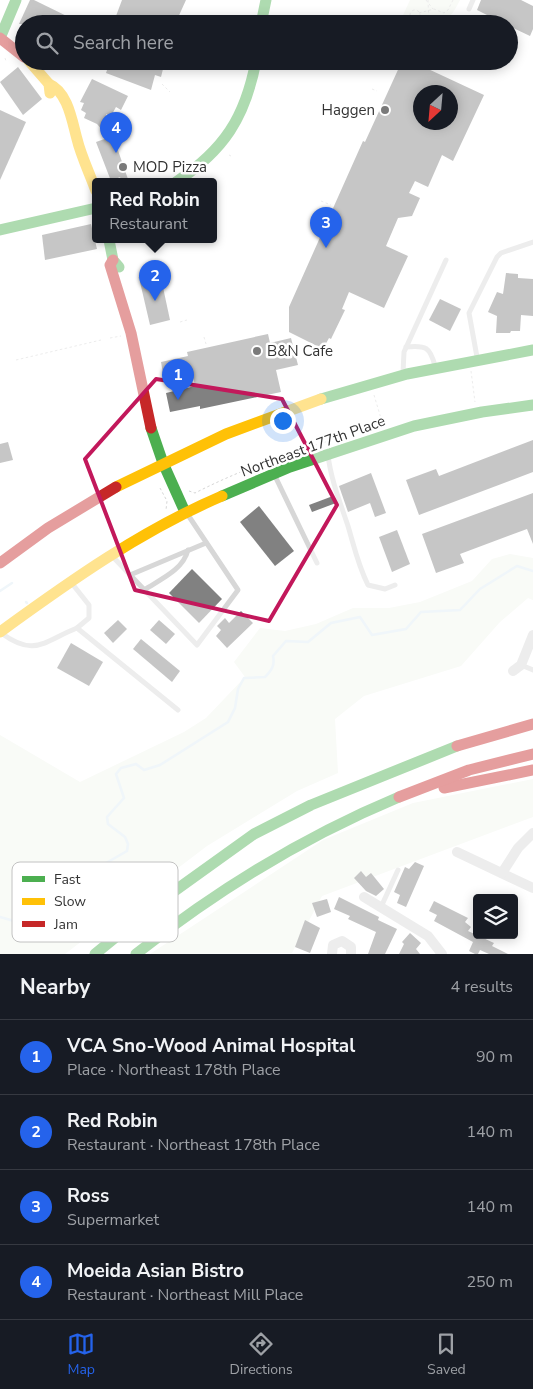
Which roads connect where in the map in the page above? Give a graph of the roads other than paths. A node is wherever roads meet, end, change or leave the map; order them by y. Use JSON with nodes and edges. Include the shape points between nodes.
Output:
{"nodes":[{"id":1,"x":266,"y":0,"type":"edge"},
{"id":2,"x":473,"y":0,"type":"edge"},
{"id":3,"x":13,"y":1,"type":"edge"},
{"id":4,"x":469,"y":9,"type":"dead end"},
{"id":5,"x":263,"y":15,"type":"edge"},
{"id":6,"x":0,"y":38,"type":"edge"},
{"id":7,"x":15,"y":50,"type":"edge"},
{"id":8,"x":37,"y":70,"type":"edge"},
{"id":9,"x":254,"y":70,"type":"edge"},
{"id":10,"x":183,"y":178,"type":"edge"},
{"id":11,"x":92,"y":180,"type":"edge"},
{"id":12,"x":92,"y":209,"type":"edge"},
{"id":13,"x":0,"y":230,"type":"edge"},
{"id":14,"x":533,"y":242,"type":"edge"},
{"id":15,"x":110,"y":243,"type":"edge"},
{"id":16,"x":446,"y":260,"type":"dead end"},
{"id":17,"x":406,"y":347,"type":"junction"},
{"id":18,"x":533,"y":350,"type":"edge"},
{"id":19,"x":474,"y":360,"type":"junction"},
{"id":20,"x":435,"y":367,"type":"junction"},
{"id":21,"x":403,"y":374,"type":"junction"},
{"id":22,"x":533,"y":405,"type":"edge"},
{"id":23,"x":328,"y":454,"type":"junction"},
{"id":24,"x":163,"y":463,"type":"junction"},
{"id":25,"x":274,"y":474,"type":"junction"},
{"id":26,"x":185,"y":512,"type":"junction"},
{"id":27,"x":206,"y":543,"type":"junction"},
{"id":28,"x":188,"y":550,"type":"junction"},
{"id":29,"x":112,"y":556,"type":"junction"},
{"id":30,"x":0,"y":563,"type":"edge"},
{"id":31,"x":317,"y":563,"type":"dead end"},
{"id":32,"x":130,"y":575,"type":"junction"},
{"id":33,"x":69,"y":581,"type":"junction"},
{"id":34,"x":395,"y":585,"type":"dead end"},
{"id":35,"x":144,"y":590,"type":"junction"},
{"id":36,"x":77,"y":628,"type":"junction"},
{"id":37,"x":0,"y":632,"type":"edge"},
{"id":38,"x":533,"y":635,"type":"edge"},
{"id":39,"x":517,"y":668,"type":"joint"},
{"id":40,"x":533,"y":670,"type":"edge"},
{"id":41,"x":178,"y":710,"type":"dead end"},
{"id":42,"x":533,"y":724,"type":"edge"},
{"id":43,"x":533,"y":754,"type":"edge"},
{"id":44,"x":533,"y":770,"type":"edge"},
{"id":45,"x":392,"y":799,"type":"junction"},
{"id":46,"x":533,"y":833,"type":"edge"},
{"id":47,"x":457,"y":852,"type":"dead end"},
{"id":48,"x":398,"y":870,"type":"dead end"},
{"id":49,"x":502,"y":873,"type":"junction"},
{"id":50,"x":533,"y":888,"type":"edge"},
{"id":51,"x":178,"y":889,"type":"edge"},
{"id":52,"x":364,"y":897,"type":"dead end"},
{"id":53,"x":381,"y":907,"type":"junction"},
{"id":54,"x":178,"y":923,"type":"edge"},
{"id":55,"x":110,"y":942,"type":"edge"},
{"id":56,"x":152,"y":942,"type":"edge"},
{"id":57,"x":95,"y":954,"type":"edge"},
{"id":58,"x":136,"y":954,"type":"edge"},
{"id":59,"x":332,"y":954,"type":"edge"},
{"id":60,"x":351,"y":954,"type":"edge"},
{"id":61,"x":442,"y":954,"type":"edge"}],
"edges":[{"from":1,"to":5,"type":"main road"},
{"from":2,"to":4,"type":"lane"},
{"from":3,"to":6,"type":"main road"},
{"from":6,"to":7,"type":"main road"},
{"from":8,"to":11,"type":"main road","via":[[56,87],[71,114]]},
{"from":9,"to":10,"type":"main road","via":[[249,96],[239,120],[227,138]]},
{"from":12,"to":13,"type":"main road"},
{"from":14,"to":19,"type":"lane","via":[[497,257],[469,313]]},
{"from":15,"to":24,"type":"main road","via":[[126,297],[123,304],[151,429]]},
{"from":16,"to":17,"type":"lane"},
{"from":17,"to":20,"type":"lane","via":[[425,347],[432,353]]},
{"from":17,"to":21,"type":"lane"},
{"from":18,"to":19,"type":"main road"},
{"from":19,"to":20,"type":"main road"},
{"from":20,"to":21,"type":"main road"},
{"from":21,"to":24,"type":"main road","via":[[305,403],[211,440]]},
{"from":22,"to":23,"type":"main road","name":"Northeast 177th Place","via":[[414,426]]},
{"from":23,"to":25,"type":"main road","name":"Northeast 177th Place"},
{"from":23,"to":34,"type":"lane","via":[[331,479],[368,585],[385,590]]},
{"from":24,"to":26,"type":"main road"},
{"from":24,"to":30,"type":"main road","via":[[55,523]]},
{"from":25,"to":26,"type":"main road","name":"Northeast 177th Place"},
{"from":25,"to":31,"type":"lane"},
{"from":26,"to":27,"type":"lane"},
{"from":26,"to":29,"type":"main road","name":"Northeast 177th Place"},
{"from":27,"to":28,"type":"lane"},
{"from":27,"to":35,"type":"lane","via":[[238,590],[197,645]]},
{"from":28,"to":32,"type":"lane"},
{"from":28,"to":35,"type":"lane","via":[[186,561]]},
{"from":29,"to":32,"type":"lane"},
{"from":29,"to":33,"type":"main road","name":"Northeast 177th Place"},
{"from":32,"to":35,"type":"lane"},
{"from":33,"to":36,"type":"lane","via":[[89,605],[89,618]]},
{"from":33,"to":37,"type":"main road","name":"Northeast 177th Place"},
{"from":36,"to":37,"type":"lane","via":[[33,647],[20,645]]},
{"from":36,"to":41,"type":"lane"},
{"from":38,"to":39,"type":"street"},
{"from":39,"to":40,"type":"lane"},
{"from":42,"to":51,"type":"main road","via":[[465,743],[310,805],[254,834]]},
{"from":43,"to":45,"type":"main road","via":[[461,772]]},
{"from":44,"to":45,"type":"main road"},
{"from":45,"to":54,"type":"main road","via":[[319,834],[214,896]]},
{"from":46,"to":49,"type":"street","via":[[518,848]]},
{"from":47,"to":49,"type":"street"},
{"from":48,"to":53,"type":"lane"},
{"from":49,"to":50,"type":"street"},
{"from":52,"to":53,"type":"street"},
{"from":53,"to":61,"type":"street","via":[[428,936]]},
{"from":55,"to":57,"type":"main road"},
{"from":56,"to":58,"type":"main road"},
{"from":59,"to":60,"type":"street","via":[[333,945],[342,941],[351,947]]}]}
